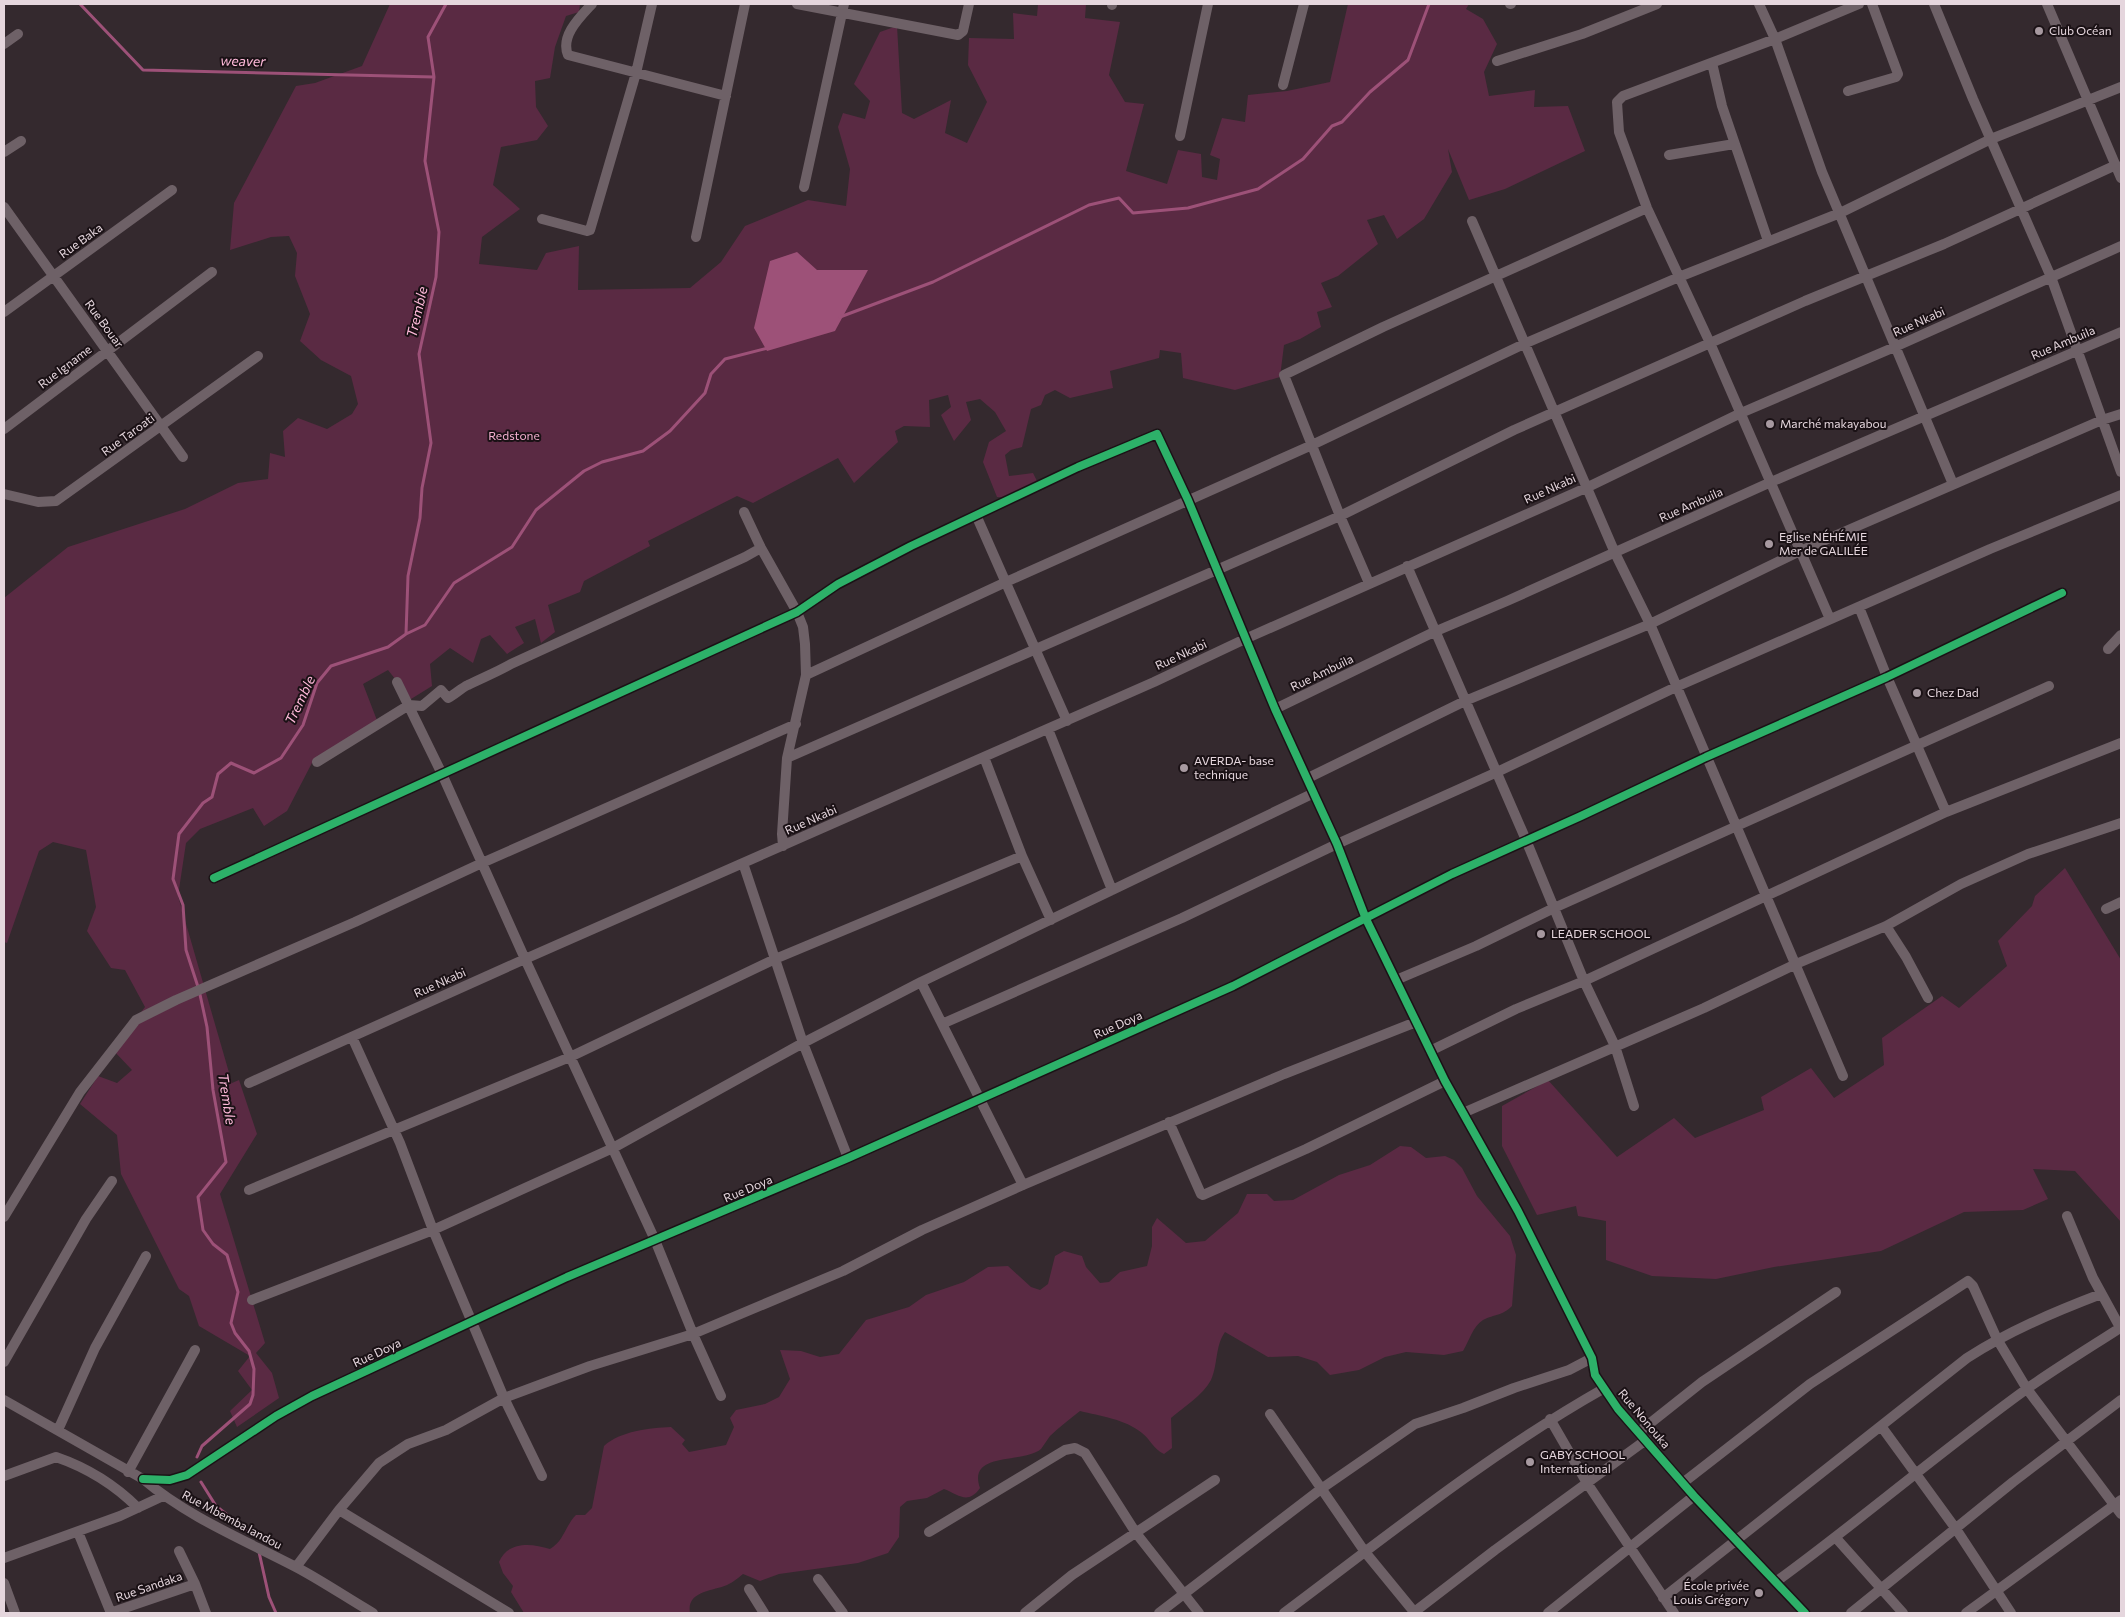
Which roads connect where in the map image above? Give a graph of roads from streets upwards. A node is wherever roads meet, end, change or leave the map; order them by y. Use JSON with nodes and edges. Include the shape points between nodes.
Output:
{"nodes":[{"id":1,"x":592,"y":4,"type":"edge"},
{"id":2,"x":652,"y":4,"type":"edge"},
{"id":3,"x":745,"y":4,"type":"edge"},
{"id":4,"x":797,"y":4,"type":"edge"},
{"id":5,"x":969,"y":4,"type":"edge"},
{"id":6,"x":1208,"y":4,"type":"edge"},
{"id":7,"x":1304,"y":4,"type":"edge"},
{"id":8,"x":1657,"y":4,"type":"edge"},
{"id":9,"x":1759,"y":4,"type":"edge"},
{"id":10,"x":1859,"y":4,"type":"edge"},
{"id":11,"x":1872,"y":4,"type":"edge"},
{"id":12,"x":1934,"y":4,"type":"edge"},
{"id":13,"x":2047,"y":4,"type":"edge"},
{"id":14,"x":843,"y":8,"type":"edge"},
{"id":15,"x":18,"y":34,"type":"dead end"},
{"id":16,"x":1774,"y":39,"type":"junction"},
{"id":17,"x":4,"y":44,"type":"edge"},
{"id":18,"x":1497,"y":61,"type":"dead end"},
{"id":19,"x":1712,"y":63,"type":"junction"},
{"id":20,"x":636,"y":73,"type":"junction"},
{"id":21,"x":1283,"y":86,"type":"dead end"},
{"id":22,"x":2121,"y":87,"type":"edge"},
{"id":23,"x":1848,"y":91,"type":"dead end"},
{"id":24,"x":726,"y":96,"type":"junction"},
{"id":25,"x":2089,"y":101,"type":"junction"},
{"id":26,"x":1180,"y":136,"type":"dead end"},
{"id":27,"x":1991,"y":139,"type":"junction"},
{"id":28,"x":21,"y":141,"type":"dead end"},
{"id":29,"x":1734,"y":144,"type":"junction"},
{"id":30,"x":4,"y":152,"type":"edge"},
{"id":31,"x":1669,"y":155,"type":"dead end"},
{"id":32,"x":2116,"y":165,"type":"junction"},
{"id":33,"x":2121,"y":178,"type":"edge"},
{"id":34,"x":804,"y":187,"type":"dead end"},
{"id":35,"x":172,"y":190,"type":"dead end"},
{"id":36,"x":4,"y":207,"type":"edge"},
{"id":37,"x":1647,"y":208,"type":"junction"},
{"id":38,"x":2022,"y":208,"type":"junction"},
{"id":39,"x":1840,"y":213,"type":"junction"},
{"id":40,"x":542,"y":219,"type":"dead end"},
{"id":41,"x":1472,"y":221,"type":"dead end"},
{"id":42,"x":696,"y":238,"type":"dead end"},
{"id":43,"x":1768,"y":241,"type":"junction"},
{"id":44,"x":2121,"y":246,"type":"edge"},
{"id":45,"x":212,"y":272,"type":"dead end"},
{"id":46,"x":54,"y":276,"type":"junction"},
{"id":47,"x":1866,"y":276,"type":"junction"},
{"id":48,"x":1496,"y":277,"type":"junction"},
{"id":49,"x":1679,"y":277,"type":"junction"},
{"id":50,"x":2052,"y":277,"type":"junction"},
{"id":51,"x":4,"y":312,"type":"edge"},
{"id":52,"x":2121,"y":332,"type":"edge"},
{"id":53,"x":1524,"y":344,"type":"junction"},
{"id":54,"x":1710,"y":344,"type":"junction"},
{"id":55,"x":1897,"y":346,"type":"junction"},
{"id":56,"x":2078,"y":350,"type":"junction"},
{"id":57,"x":108,"y":351,"type":"junction"},
{"id":58,"x":258,"y":356,"type":"dead end"},
{"id":59,"x":1555,"y":413,"type":"junction"},
{"id":60,"x":1741,"y":413,"type":"junction"},
{"id":61,"x":2121,"y":414,"type":"edge"},
{"id":62,"x":1925,"y":416,"type":"junction"},
{"id":63,"x":2102,"y":420,"type":"junction"},
{"id":64,"x":161,"y":426,"type":"junction"},
{"id":65,"x":4,"y":429,"type":"edge"},
{"id":66,"x":1312,"y":445,"type":"junction"},
{"id":67,"x":183,"y":457,"type":"dead end"},
{"id":68,"x":2121,"y":472,"type":"edge"},
{"id":69,"x":1770,"y":482,"type":"junction"},
{"id":70,"x":1953,"y":484,"type":"junction"},
{"id":71,"x":1588,"y":487,"type":"junction"},
{"id":72,"x":4,"y":494,"type":"edge"},
{"id":73,"x":2121,"y":495,"type":"edge"},
{"id":74,"x":1188,"y":500,"type":"junction"},
{"id":75,"x":744,"y":512,"type":"dead end"},
{"id":76,"x":976,"y":515,"type":"junction"},
{"id":77,"x":1340,"y":516,"type":"junction"},
{"id":78,"x":760,"y":548,"type":"junction"},
{"id":79,"x":1800,"y":551,"type":"junction"},
{"id":80,"x":1615,"y":552,"type":"junction"},
{"id":81,"x":1407,"y":566,"type":"junction"},
{"id":82,"x":1216,"y":570,"type":"junction"},
{"id":83,"x":1006,"y":582,"type":"junction"},
{"id":84,"x":1369,"y":583,"type":"junction"},
{"id":85,"x":2062,"y":593,"type":"dead end"},
{"id":86,"x":1859,"y":607,"type":"junction"},
{"id":87,"x":797,"y":612,"type":"junction"},
{"id":88,"x":1830,"y":619,"type":"junction"},
{"id":89,"x":1650,"y":624,"type":"junction"},
{"id":90,"x":1434,"y":632,"type":"junction"},
{"id":91,"x":2121,"y":635,"type":"edge"},
{"id":92,"x":1245,"y":639,"type":"junction"},
{"id":93,"x":2108,"y":649,"type":"dead end"},
{"id":94,"x":1036,"y":650,"type":"junction"},
{"id":95,"x":806,"y":675,"type":"junction"},
{"id":96,"x":1887,"y":677,"type":"junction"},
{"id":97,"x":397,"y":682,"type":"dead end"},
{"id":98,"x":2050,"y":686,"type":"dead end"},
{"id":99,"x":1676,"y":687,"type":"junction"},
{"id":100,"x":1465,"y":700,"type":"junction"},
{"id":101,"x":409,"y":705,"type":"junction"},
{"id":102,"x":1275,"y":709,"type":"junction"},
{"id":103,"x":1067,"y":721,"type":"junction"},
{"id":104,"x":796,"y":724,"type":"junction"},
{"id":105,"x":1048,"y":729,"type":"junction"},
{"id":106,"x":2121,"y":743,"type":"edge"},
{"id":107,"x":1917,"y":745,"type":"junction"},
{"id":108,"x":1706,"y":756,"type":"junction"},
{"id":109,"x":984,"y":757,"type":"junction"},
{"id":110,"x":787,"y":758,"type":"junction"},
{"id":111,"x":316,"y":762,"type":"dead end"},
{"id":112,"x":1495,"y":773,"type":"junction"},
{"id":113,"x":442,"y":774,"type":"junction"},
{"id":114,"x":1308,"y":778,"type":"junction"},
{"id":115,"x":1314,"y":793,"type":"junction"},
{"id":116,"x":1946,"y":812,"type":"junction"},
{"id":117,"x":2121,"y":823,"type":"edge"},
{"id":118,"x":1736,"y":828,"type":"junction"},
{"id":119,"x":1526,"y":840,"type":"junction"},
{"id":120,"x":1337,"y":844,"type":"junction"},
{"id":121,"x":783,"y":846,"type":"junction"},
{"id":122,"x":1022,"y":856,"type":"junction"},
{"id":123,"x":482,"y":863,"type":"junction"},
{"id":124,"x":743,"y":863,"type":"junction"},
{"id":125,"x":214,"y":878,"type":"dead end"},
{"id":126,"x":1112,"y":890,"type":"junction"},
{"id":127,"x":1766,"y":896,"type":"junction"},
{"id":128,"x":2121,"y":902,"type":"edge"},
{"id":129,"x":1554,"y":908,"type":"junction"},
{"id":130,"x":2106,"y":909,"type":"dead end"},
{"id":131,"x":1366,"y":919,"type":"junction"},
{"id":132,"x":1051,"y":920,"type":"junction"},
{"id":133,"x":1886,"y":926,"type":"junction"},
{"id":134,"x":525,"y":959,"type":"junction"},
{"id":135,"x":775,"y":959,"type":"junction"},
{"id":136,"x":1796,"y":964,"type":"junction"},
{"id":137,"x":1396,"y":980,"type":"junction"},
{"id":138,"x":1584,"y":981,"type":"junction"},
{"id":139,"x":921,"y":982,"type":"junction"},
{"id":140,"x":1928,"y":998,"type":"dead end"},
{"id":141,"x":1416,"y":1022,"type":"junction"},
{"id":142,"x":942,"y":1024,"type":"junction"},
{"id":143,"x":352,"y":1037,"type":"junction"},
{"id":144,"x":803,"y":1043,"type":"junction"},
{"id":145,"x":1615,"y":1046,"type":"junction"},
{"id":146,"x":1430,"y":1051,"type":"junction"},
{"id":147,"x":570,"y":1057,"type":"junction"},
{"id":148,"x":1843,"y":1076,"type":"dead end"},
{"id":149,"x":1445,"y":1081,"type":"junction"},
{"id":150,"x":249,"y":1083,"type":"dead end"},
{"id":151,"x":981,"y":1099,"type":"junction"},
{"id":152,"x":1634,"y":1106,"type":"dead end"},
{"id":153,"x":1464,"y":1113,"type":"junction"},
{"id":154,"x":1169,"y":1122,"type":"junction"},
{"id":155,"x":394,"y":1131,"type":"junction"},
{"id":156,"x":612,"y":1148,"type":"junction"},
{"id":157,"x":848,"y":1158,"type":"junction"},
{"id":158,"x":112,"y":1181,"type":"dead end"},
{"id":159,"x":1023,"y":1185,"type":"junction"},
{"id":160,"x":249,"y":1190,"type":"dead end"},
{"id":161,"x":4,"y":1216,"type":"edge"},
{"id":162,"x":2066,"y":1216,"type":"dead end"},
{"id":163,"x":433,"y":1230,"type":"junction"},
{"id":164,"x":656,"y":1240,"type":"junction"},
{"id":165,"x":146,"y":1256,"type":"dead end"},
{"id":166,"x":1836,"y":1292,"type":"dead end"},
{"id":167,"x":2101,"y":1294,"type":"junction"},
{"id":168,"x":252,"y":1300,"type":"dead end"},
{"id":169,"x":472,"y":1321,"type":"junction"},
{"id":170,"x":2121,"y":1328,"type":"edge"},
{"id":171,"x":693,"y":1334,"type":"junction"},
{"id":172,"x":1997,"y":1339,"type":"junction"},
{"id":173,"x":195,"y":1350,"type":"dead end"},
{"id":174,"x":1592,"y":1358,"type":"junction"},
{"id":175,"x":4,"y":1362,"type":"edge"},
{"id":176,"x":1604,"y":1388,"type":"junction"},
{"id":177,"x":2027,"y":1389,"type":"junction"},
{"id":178,"x":721,"y":1396,"type":"dead end"},
{"id":179,"x":504,"y":1398,"type":"junction"},
{"id":180,"x":4,"y":1400,"type":"edge"},
{"id":181,"x":2121,"y":1400,"type":"edge"},
{"id":182,"x":1270,"y":1414,"type":"dead end"},
{"id":183,"x":1550,"y":1419,"type":"junction"},
{"id":184,"x":1881,"y":1426,"type":"junction"},
{"id":185,"x":58,"y":1430,"type":"junction"},
{"id":186,"x":1643,"y":1436,"type":"junction"},
{"id":187,"x":2067,"y":1440,"type":"junction"},
{"id":188,"x":128,"y":1472,"type":"junction"},
{"id":189,"x":1915,"y":1474,"type":"junction"},
{"id":190,"x":4,"y":1476,"type":"edge"},
{"id":191,"x":542,"y":1476,"type":"dead end"},
{"id":192,"x":143,"y":1480,"type":"junction"},
{"id":193,"x":1215,"y":1480,"type":"dead end"},
{"id":194,"x":1684,"y":1482,"type":"junction"},
{"id":195,"x":1587,"y":1483,"type":"junction"},
{"id":196,"x":1321,"y":1489,"type":"junction"},
{"id":197,"x":162,"y":1496,"type":"junction"},
{"id":198,"x":1694,"y":1496,"type":"junction"},
{"id":199,"x":2118,"y":1502,"type":"edge"},
{"id":200,"x":138,"y":1508,"type":"junction"},
{"id":201,"x":339,"y":1510,"type":"junction"},
{"id":202,"x":2121,"y":1514,"type":"edge"},
{"id":203,"x":1956,"y":1529,"type":"junction"},
{"id":204,"x":78,"y":1532,"type":"junction"},
{"id":205,"x":929,"y":1532,"type":"dead end"},
{"id":206,"x":1136,"y":1532,"type":"junction"},
{"id":207,"x":1836,"y":1538,"type":"junction"},
{"id":208,"x":1738,"y":1540,"type":"junction"},
{"id":209,"x":1630,"y":1549,"type":"junction"},
{"id":210,"x":179,"y":1551,"type":"dead end"},
{"id":211,"x":1365,"y":1552,"type":"junction"},
{"id":212,"x":4,"y":1558,"type":"edge"},
{"id":213,"x":296,"y":1567,"type":"junction"},
{"id":214,"x":818,"y":1580,"type":"dead end"},
{"id":215,"x":1777,"y":1581,"type":"junction"},
{"id":216,"x":4,"y":1583,"type":"edge"},
{"id":217,"x":195,"y":1584,"type":"junction"},
{"id":218,"x":749,"y":1589,"type":"dead end"},
{"id":219,"x":1881,"y":1589,"type":"junction"},
{"id":220,"x":1997,"y":1591,"type":"junction"},
{"id":221,"x":1184,"y":1594,"type":"junction"},
{"id":222,"x":1663,"y":1598,"type":"junction"},
{"id":223,"x":1670,"y":1612,"type":"edge"},
{"id":224,"x":16,"y":1613,"type":"edge"},
{"id":225,"x":110,"y":1613,"type":"edge"},
{"id":226,"x":206,"y":1613,"type":"edge"},
{"id":227,"x":372,"y":1613,"type":"edge"},
{"id":228,"x":509,"y":1613,"type":"edge"},
{"id":229,"x":764,"y":1613,"type":"edge"},
{"id":230,"x":843,"y":1613,"type":"edge"},
{"id":231,"x":1025,"y":1613,"type":"edge"},
{"id":232,"x":1159,"y":1613,"type":"edge"},
{"id":233,"x":1199,"y":1613,"type":"edge"},
{"id":234,"x":1284,"y":1613,"type":"edge"},
{"id":235,"x":1414,"y":1613,"type":"edge"},
{"id":236,"x":1548,"y":1613,"type":"edge"},
{"id":237,"x":1805,"y":1613,"type":"edge"},
{"id":238,"x":1851,"y":1613,"type":"edge"},
{"id":239,"x":1903,"y":1613,"type":"edge"},
{"id":240,"x":1966,"y":1613,"type":"edge"},
{"id":241,"x":2011,"y":1613,"type":"edge"}],
"edges":[{"from":1,"to":20,"type":"street","via":[[567,37],[568,55]]},
{"from":2,"to":20,"type":"street"},
{"from":3,"to":24,"type":"street"},
{"from":4,"to":14,"type":"street"},
{"from":5,"to":14,"type":"street","via":[[963,31],[958,35]]},
{"from":6,"to":26,"type":"street"},
{"from":7,"to":21,"type":"street"},
{"from":8,"to":18,"type":"street","via":[[1582,34]]},
{"from":9,"to":16,"type":"street"},
{"from":10,"to":16,"type":"street"},
{"from":11,"to":23,"type":"street","via":[[1898,74]]},
{"from":12,"to":27,"type":"street"},
{"from":13,"to":25,"type":"street"},
{"from":14,"to":34,"type":"street"},
{"from":15,"to":17,"type":"street"},
{"from":16,"to":19,"type":"street"},
{"from":16,"to":39,"type":"street","via":[[1810,141]]},
{"from":19,"to":29,"type":"street"},
{"from":19,"to":37,"type":"street","via":[[1624,96],[1617,102],[1619,132]]},
{"from":20,"to":24,"type":"street"},
{"from":20,"to":40,"type":"street","via":[[590,230]]},
{"from":22,"to":25,"type":"street"},
{"from":24,"to":42,"type":"street"},
{"from":25,"to":27,"type":"street"},
{"from":25,"to":32,"type":"street"},
{"from":27,"to":38,"type":"street"},
{"from":27,"to":39,"type":"street"},
{"from":28,"to":30,"type":"street"},
{"from":29,"to":31,"type":"street"},
{"from":29,"to":43,"type":"street"},
{"from":32,"to":33,"type":"street"},
{"from":32,"to":38,"type":"street"},
{"from":35,"to":46,"type":"street","name":"Rue Baka"},
{"from":36,"to":46,"type":"street","name":"Rue Bouar"},
{"from":37,"to":48,"type":"street"},
{"from":37,"to":49,"type":"street"},
{"from":38,"to":47,"type":"street"},
{"from":38,"to":50,"type":"street"},
{"from":39,"to":43,"type":"street"},
{"from":39,"to":47,"type":"street"},
{"from":41,"to":48,"type":"street"},
{"from":43,"to":49,"type":"street"},
{"from":44,"to":50,"type":"street","name":"Rue Nkabi"},
{"from":45,"to":57,"type":"street","name":"Rue Igname"},
{"from":46,"to":51,"type":"street","name":"Rue Baka"},
{"from":46,"to":57,"type":"street","name":"Rue Bouar"},
{"from":47,"to":54,"type":"street"},
{"from":47,"to":55,"type":"street"},
{"from":48,"to":53,"type":"street"},
{"from":48,"to":66,"type":"street","via":[[1285,374]]},
{"from":49,"to":53,"type":"street"},
{"from":49,"to":54,"type":"street"},
{"from":50,"to":55,"type":"street","name":"Rue Nkabi"},
{"from":50,"to":56,"type":"street"},
{"from":52,"to":56,"type":"street","name":"Rue Ambuila"},
{"from":53,"to":59,"type":"street"},
{"from":53,"to":66,"type":"street"},
{"from":54,"to":59,"type":"street"},
{"from":54,"to":60,"type":"street"},
{"from":55,"to":60,"type":"street","name":"Rue Nkabi"},
{"from":55,"to":62,"type":"street"},
{"from":56,"to":62,"type":"street","name":"Rue Ambuila"},
{"from":56,"to":63,"type":"street"},
{"from":57,"to":64,"type":"street","name":"Rue Bouar"},
{"from":57,"to":65,"type":"street","name":"Rue Igname"},
{"from":58,"to":64,"type":"street","name":"Rue Taroati"},
{"from":59,"to":71,"type":"street"},
{"from":59,"to":77,"type":"street"},
{"from":60,"to":69,"type":"street"},
{"from":60,"to":71,"type":"street","name":"Rue Nkabi"},
{"from":61,"to":63,"type":"street"},
{"from":62,"to":69,"type":"street","name":"Rue Ambuila"},
{"from":62,"to":70,"type":"street"},
{"from":63,"to":68,"type":"street"},
{"from":63,"to":70,"type":"street"},
{"from":64,"to":67,"type":"street","name":"Rue Bouar"},
{"from":64,"to":72,"type":"street","name":"Rue Taroati","via":[[56,501],[38,502]]},
{"from":66,"to":74,"type":"street"},
{"from":66,"to":77,"type":"street"},
{"from":69,"to":79,"type":"street"},
{"from":69,"to":80,"type":"street","name":"Rue Ambuila"},
{"from":70,"to":79,"type":"street"},
{"from":71,"to":80,"type":"street"},
{"from":71,"to":81,"type":"street","name":"Rue Nkabi"},
{"from":73,"to":86,"type":"street"},
{"from":74,"to":76,"type":"street","name":"Rue Nonouka","via":[[1159,436],[1154,434]]},
{"from":74,"to":82,"type":"street","name":"Rue Nonouka"},
{"from":74,"to":83,"type":"street"},
{"from":75,"to":78,"type":"street"},
{"from":76,"to":83,"type":"street"},
{"from":76,"to":87,"type":"street","via":[[838,584]]},
{"from":77,"to":82,"type":"street"},
{"from":77,"to":84,"type":"street"},
{"from":78,"to":87,"type":"street"},
{"from":78,"to":101,"type":"street","via":[[466,685],[448,698],[441,690],[422,706]]},
{"from":79,"to":88,"type":"street"},
{"from":79,"to":89,"type":"street"},
{"from":80,"to":89,"type":"street"},
{"from":80,"to":90,"type":"street","name":"Rue Ambuila"},
{"from":81,"to":84,"type":"street","name":"Rue Nkabi"},
{"from":81,"to":90,"type":"street"},
{"from":82,"to":92,"type":"street","name":"Rue Nonouka"},
{"from":82,"to":94,"type":"street"},
{"from":83,"to":94,"type":"street"},
{"from":83,"to":95,"type":"street"},
{"from":84,"to":92,"type":"street","name":"Rue Nkabi"},
{"from":85,"to":96,"type":"street","name":"Rue Doya"},
{"from":86,"to":88,"type":"street"},
{"from":86,"to":96,"type":"street"},
{"from":87,"to":95,"type":"street","via":[[803,627]]},
{"from":87,"to":113,"type":"street"},
{"from":88,"to":99,"type":"street"},
{"from":89,"to":99,"type":"street"},
{"from":89,"to":100,"type":"street"},
{"from":90,"to":100,"type":"street"},
{"from":90,"to":102,"type":"street","name":"Rue Ambuila"},
{"from":91,"to":93,"type":"street"},
{"from":92,"to":102,"type":"street","name":"Rue Nonouka"},
{"from":92,"to":103,"type":"street","name":"Rue Nkabi"},
{"from":94,"to":103,"type":"street"},
{"from":94,"to":110,"type":"street"},
{"from":95,"to":104,"type":"street"},
{"from":96,"to":107,"type":"street"},
{"from":96,"to":108,"type":"street","name":"Rue Doya"},
{"from":97,"to":101,"type":"street"},
{"from":98,"to":107,"type":"street"},
{"from":99,"to":108,"type":"street"},
{"from":99,"to":112,"type":"street"},
{"from":100,"to":112,"type":"street"},
{"from":100,"to":114,"type":"street"},
{"from":101,"to":111,"type":"street"},
{"from":101,"to":113,"type":"street"},
{"from":102,"to":114,"type":"street","name":"Rue Nonouka"},
{"from":103,"to":105,"type":"street","name":"Rue Nkabi"},
{"from":104,"to":110,"type":"street"},
{"from":104,"to":123,"type":"street"},
{"from":105,"to":109,"type":"street","name":"Rue Nkabi"},
{"from":105,"to":126,"type":"street"},
{"from":106,"to":116,"type":"street"},
{"from":107,"to":116,"type":"street"},
{"from":107,"to":118,"type":"street"},
{"from":108,"to":118,"type":"street"},
{"from":108,"to":119,"type":"street","name":"Rue Doya"},
{"from":109,"to":121,"type":"street","name":"Rue Nkabi"},
{"from":109,"to":122,"type":"street"},
{"from":110,"to":121,"type":"street"},
{"from":112,"to":119,"type":"street"},
{"from":112,"to":120,"type":"street"},
{"from":113,"to":123,"type":"street"},
{"from":113,"to":125,"type":"street"},
{"from":114,"to":115,"type":"street","name":"Rue Nonouka"},
{"from":115,"to":120,"type":"street","name":"Rue Nonouka"},
{"from":115,"to":126,"type":"street"},
{"from":116,"to":127,"type":"street"},
{"from":117,"to":133,"type":"street","via":[[2028,854],[1961,884]]},
{"from":118,"to":127,"type":"street"},
{"from":118,"to":129,"type":"street"},
{"from":119,"to":129,"type":"street"},
{"from":119,"to":131,"type":"street","name":"Rue Doya"},
{"from":120,"to":131,"type":"street","name":"Rue Nonouka"},
{"from":120,"to":142,"type":"street","via":[[1182,918]]},
{"from":121,"to":124,"type":"street","name":"Rue Nkabi"},
{"from":122,"to":132,"type":"street"},
{"from":122,"to":135,"type":"street"},
{"from":123,"to":134,"type":"street"},
{"from":123,"to":161,"type":"street","via":[[136,1020],[80,1092]]},
{"from":124,"to":134,"type":"street","name":"Rue Nkabi"},
{"from":124,"to":135,"type":"street"},
{"from":126,"to":132,"type":"street"},
{"from":127,"to":136,"type":"street"},
{"from":127,"to":138,"type":"street"},
{"from":128,"to":130,"type":"street"},
{"from":129,"to":137,"type":"street"},
{"from":129,"to":138,"type":"street"},
{"from":131,"to":137,"type":"street","name":"Rue Nonouka"},
{"from":131,"to":151,"type":"street","name":"Rue Doya","via":[[1233,986]]},
{"from":132,"to":139,"type":"street"},
{"from":133,"to":136,"type":"street"},
{"from":133,"to":140,"type":"street"},
{"from":134,"to":143,"type":"street","name":"Rue Nkabi"},
{"from":134,"to":147,"type":"street"},
{"from":135,"to":144,"type":"street"},
{"from":135,"to":147,"type":"street"},
{"from":136,"to":145,"type":"street"},
{"from":136,"to":148,"type":"street"},
{"from":137,"to":141,"type":"street","name":"Rue Nonouka"},
{"from":138,"to":145,"type":"street"},
{"from":138,"to":146,"type":"street","via":[[1516,1009]]},
{"from":139,"to":142,"type":"street"},
{"from":139,"to":144,"type":"street"},
{"from":141,"to":146,"type":"street","name":"Rue Nonouka"},
{"from":141,"to":154,"type":"street"},
{"from":142,"to":151,"type":"street"},
{"from":143,"to":150,"type":"street","name":"Rue Nkabi"},
{"from":143,"to":155,"type":"street"},
{"from":144,"to":156,"type":"street"},
{"from":144,"to":157,"type":"street"},
{"from":145,"to":152,"type":"street"},
{"from":145,"to":153,"type":"street"},
{"from":146,"to":149,"type":"street","name":"Rue Nonouka"},
{"from":147,"to":155,"type":"street"},
{"from":147,"to":156,"type":"street"},
{"from":149,"to":153,"type":"street","name":"Rue Nonouka"},
{"from":149,"to":154,"type":"street","via":[[1203,1195]]},
{"from":151,"to":157,"type":"street","name":"Rue Doya"},
{"from":151,"to":159,"type":"street"},
{"from":153,"to":174,"type":"street","name":"Rue Nonouka"},
{"from":154,"to":159,"type":"street"},
{"from":155,"to":160,"type":"street"},
{"from":155,"to":163,"type":"street"},
{"from":156,"to":163,"type":"street"},
{"from":156,"to":164,"type":"street"},
{"from":157,"to":164,"type":"street","name":"Rue Doya"},
{"from":158,"to":175,"type":"street","via":[[86,1219]]},
{"from":159,"to":171,"type":"street","via":[[922,1230],[843,1271]]},
{"from":162,"to":167,"type":"street"},
{"from":163,"to":168,"type":"street"},
{"from":163,"to":169,"type":"street"},
{"from":164,"to":169,"type":"street","name":"Rue Doya"},
{"from":164,"to":171,"type":"street"},
{"from":165,"to":185,"type":"street","via":[[95,1348]]},
{"from":166,"to":186,"type":"street","via":[[1702,1382]]},
{"from":167,"to":170,"type":"street"},
{"from":167,"to":172,"type":"street","via":[[2043,1316],[2025,1328]]},
{"from":169,"to":179,"type":"street"},
{"from":169,"to":192,"type":"street","name":"Rue Doya","via":[[312,1396],[188,1475],[170,1480]]},
{"from":170,"to":177,"type":"street"},
{"from":171,"to":178,"type":"street"},
{"from":171,"to":179,"type":"street","via":[[590,1366]]},
{"from":172,"to":177,"type":"street"},
{"from":172,"to":184,"type":"street","via":[[1967,1358]]},
{"from":172,"to":194,"type":"street","via":[[1973,1286],[1965,1282],[1810,1384]]},
{"from":173,"to":188,"type":"street"},
{"from":174,"to":176,"type":"street","name":"Rue Nonouka"},
{"from":174,"to":196,"type":"street","via":[[1569,1370],[1415,1424]]},
{"from":176,"to":183,"type":"street"},
{"from":176,"to":186,"type":"street","name":"Rue Nonouka"},
{"from":177,"to":187,"type":"street"},
{"from":177,"to":189,"type":"street"},
{"from":179,"to":191,"type":"street"},
{"from":179,"to":201,"type":"street","via":[[385,1458]]},
{"from":180,"to":185,"type":"street","name":"Rue Mbemba landou"},
{"from":181,"to":187,"type":"street"},
{"from":182,"to":196,"type":"street"},
{"from":183,"to":195,"type":"street"},
{"from":183,"to":211,"type":"street"},
{"from":184,"to":189,"type":"street"},
{"from":184,"to":208,"type":"street"},
{"from":185,"to":188,"type":"street","name":"Rue Mbemba landou"},
{"from":186,"to":194,"type":"street","name":"Rue Nonouka"},
{"from":186,"to":195,"type":"street"},
{"from":187,"to":199,"type":"street"},
{"from":187,"to":203,"type":"street"},
{"from":188,"to":192,"type":"street","name":"Rue Mbemba landou"},
{"from":189,"to":203,"type":"street"},
{"from":189,"to":207,"type":"street"},
{"from":190,"to":200,"type":"street","via":[[56,1457],[94,1472]]},
{"from":192,"to":197,"type":"street","name":"Rue Mbemba landou"},
{"from":193,"to":206,"type":"street"},
{"from":194,"to":198,"type":"street","name":"Rue Nonouka"},
{"from":195,"to":209,"type":"street"},
{"from":195,"to":235,"type":"street"},
{"from":196,"to":211,"type":"street"},
{"from":196,"to":221,"type":"street"},
{"from":197,"to":200,"type":"street"},
{"from":197,"to":213,"type":"street","name":"Rue Mbemba landou"},
{"from":198,"to":208,"type":"street","name":"Rue Nonouka"},
{"from":198,"to":209,"type":"street"},
{"from":199,"to":202,"type":"street"},
{"from":199,"to":220,"type":"street"},
{"from":200,"to":204,"type":"street"},
{"from":201,"to":213,"type":"street"},
{"from":201,"to":228,"type":"street"},
{"from":203,"to":219,"type":"street"},
{"from":203,"to":220,"type":"street"},
{"from":204,"to":212,"type":"street"},
{"from":204,"to":225,"type":"street"},
{"from":205,"to":206,"type":"street","via":[[1065,1450],[1075,1448],[1085,1453]]},
{"from":206,"to":221,"type":"street"},
{"from":206,"to":231,"type":"street","via":[[1072,1575]]},
{"from":207,"to":215,"type":"street"},
{"from":207,"to":219,"type":"street"},
{"from":208,"to":215,"type":"street","name":"Rue Nonouka"},
{"from":208,"to":222,"type":"street"},
{"from":209,"to":222,"type":"street"},
{"from":209,"to":236,"type":"street"},
{"from":210,"to":217,"type":"street"},
{"from":211,"to":234,"type":"street"},
{"from":211,"to":235,"type":"street"},
{"from":213,"to":227,"type":"street","name":"Rue Mbemba landou"},
{"from":214,"to":230,"type":"street"},
{"from":215,"to":237,"type":"street","name":"Rue Nonouka"},
{"from":216,"to":224,"type":"street"},
{"from":217,"to":225,"type":"street","name":"Rue Sandaka"},
{"from":217,"to":226,"type":"street"},
{"from":218,"to":229,"type":"street"},
{"from":219,"to":238,"type":"street"},
{"from":219,"to":239,"type":"street"},
{"from":220,"to":240,"type":"street"},
{"from":220,"to":241,"type":"street"},
{"from":221,"to":232,"type":"street"},
{"from":221,"to":233,"type":"street"},
{"from":222,"to":223,"type":"street"}]}
